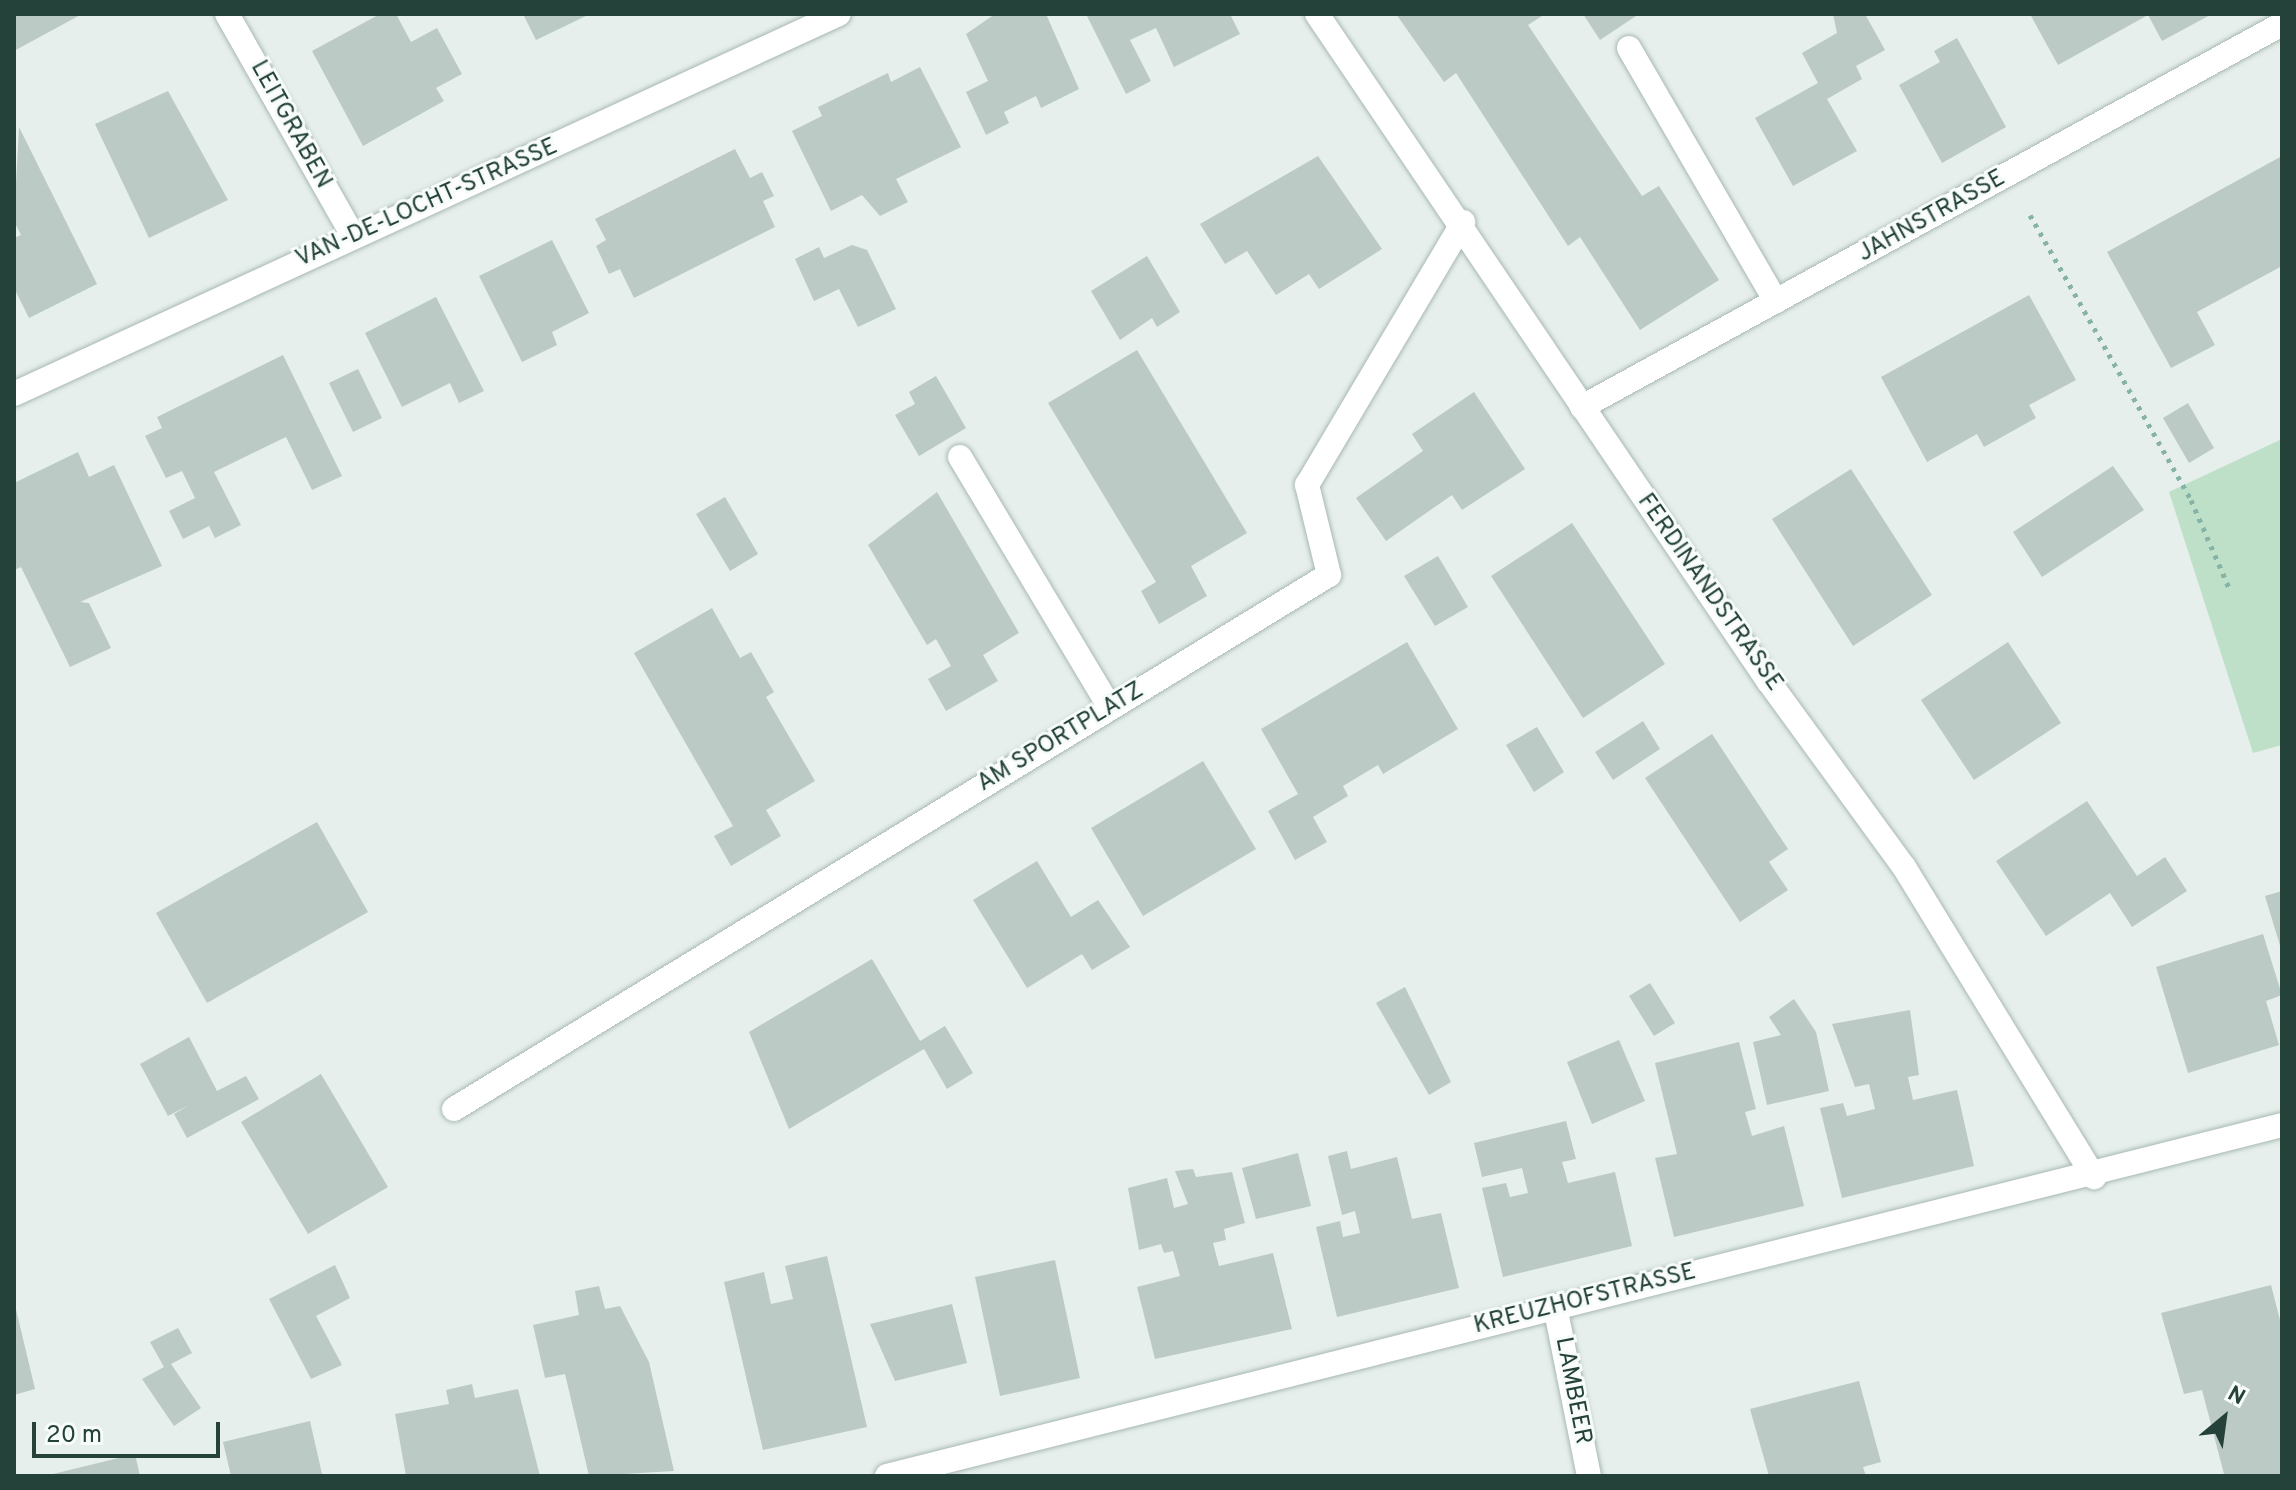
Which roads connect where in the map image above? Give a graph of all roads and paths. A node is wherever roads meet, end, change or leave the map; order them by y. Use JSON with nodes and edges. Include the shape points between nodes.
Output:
{"nodes":[{"id":1,"x":227,"y":14,"type":"edge"},
{"id":2,"x":839,"y":14,"type":"edge"},
{"id":3,"x":1317,"y":14,"type":"edge"},
{"id":4,"x":2282,"y":24,"type":"edge"},
{"id":5,"x":1629,"y":48,"type":"dead end"},
{"id":6,"x":2008,"y":175,"type":"junction"},
{"id":7,"x":1463,"y":222,"type":"junction"},
{"id":8,"x":353,"y":236,"type":"junction"},
{"id":9,"x":1776,"y":302,"type":"junction"},
{"id":10,"x":14,"y":394,"type":"edge"},
{"id":11,"x":1582,"y":407,"type":"junction"},
{"id":12,"x":960,"y":457,"type":"dead end"},
{"id":13,"x":2229,"y":588,"type":"dead end"},
{"id":14,"x":1110,"y":708,"type":"junction"},
{"id":15,"x":454,"y":1109,"type":"dead end"},
{"id":16,"x":2282,"y":1125,"type":"edge"},
{"id":17,"x":2094,"y":1177,"type":"junction"},
{"id":18,"x":1555,"y":1306,"type":"junction"},
{"id":19,"x":887,"y":1476,"type":"edge"},
{"id":20,"x":1589,"y":1476,"type":"edge"}],
"edges":[{"from":1,"to":8,"type":"street","name":"LEITGRABEN"},
{"from":2,"to":8,"type":"street","name":"VAN-DE-LOCHT-STRASSE"},
{"from":3,"to":7,"type":"street","name":"FERDINANDSTRASSE"},
{"from":4,"to":6,"type":"street","name":"JAHNSTRASSE"},
{"from":5,"to":9,"type":"street"},
{"from":6,"to":9,"type":"street","name":"JAHNSTRASSE"},
{"from":6,"to":13,"type":"path","via":[[2191,500]]},
{"from":7,"to":11,"type":"street","name":"FERDINANDSTRASSE"},
{"from":7,"to":14,"type":"street","name":"AM SPORTPLATZ","via":[[1307,485],[1329,575]]},
{"from":8,"to":10,"type":"street","name":"VAN-DE-LOCHT-STRASSE"},
{"from":9,"to":11,"type":"street","name":"JAHNSTRASSE"},
{"from":11,"to":17,"type":"street","name":"FERDINANDSTRASSE","via":[[1904,867]]},
{"from":12,"to":14,"type":"street"},
{"from":14,"to":15,"type":"street","name":"AM SPORTPLATZ"},
{"from":16,"to":17,"type":"street","name":"KREUZHOFSTRASSE"},
{"from":17,"to":18,"type":"street","name":"KREUZHOFSTRASSE"},
{"from":18,"to":19,"type":"street","name":"KREUZHOFSTRASSE"},
{"from":18,"to":20,"type":"street","name":"LAMBEER"}]}
